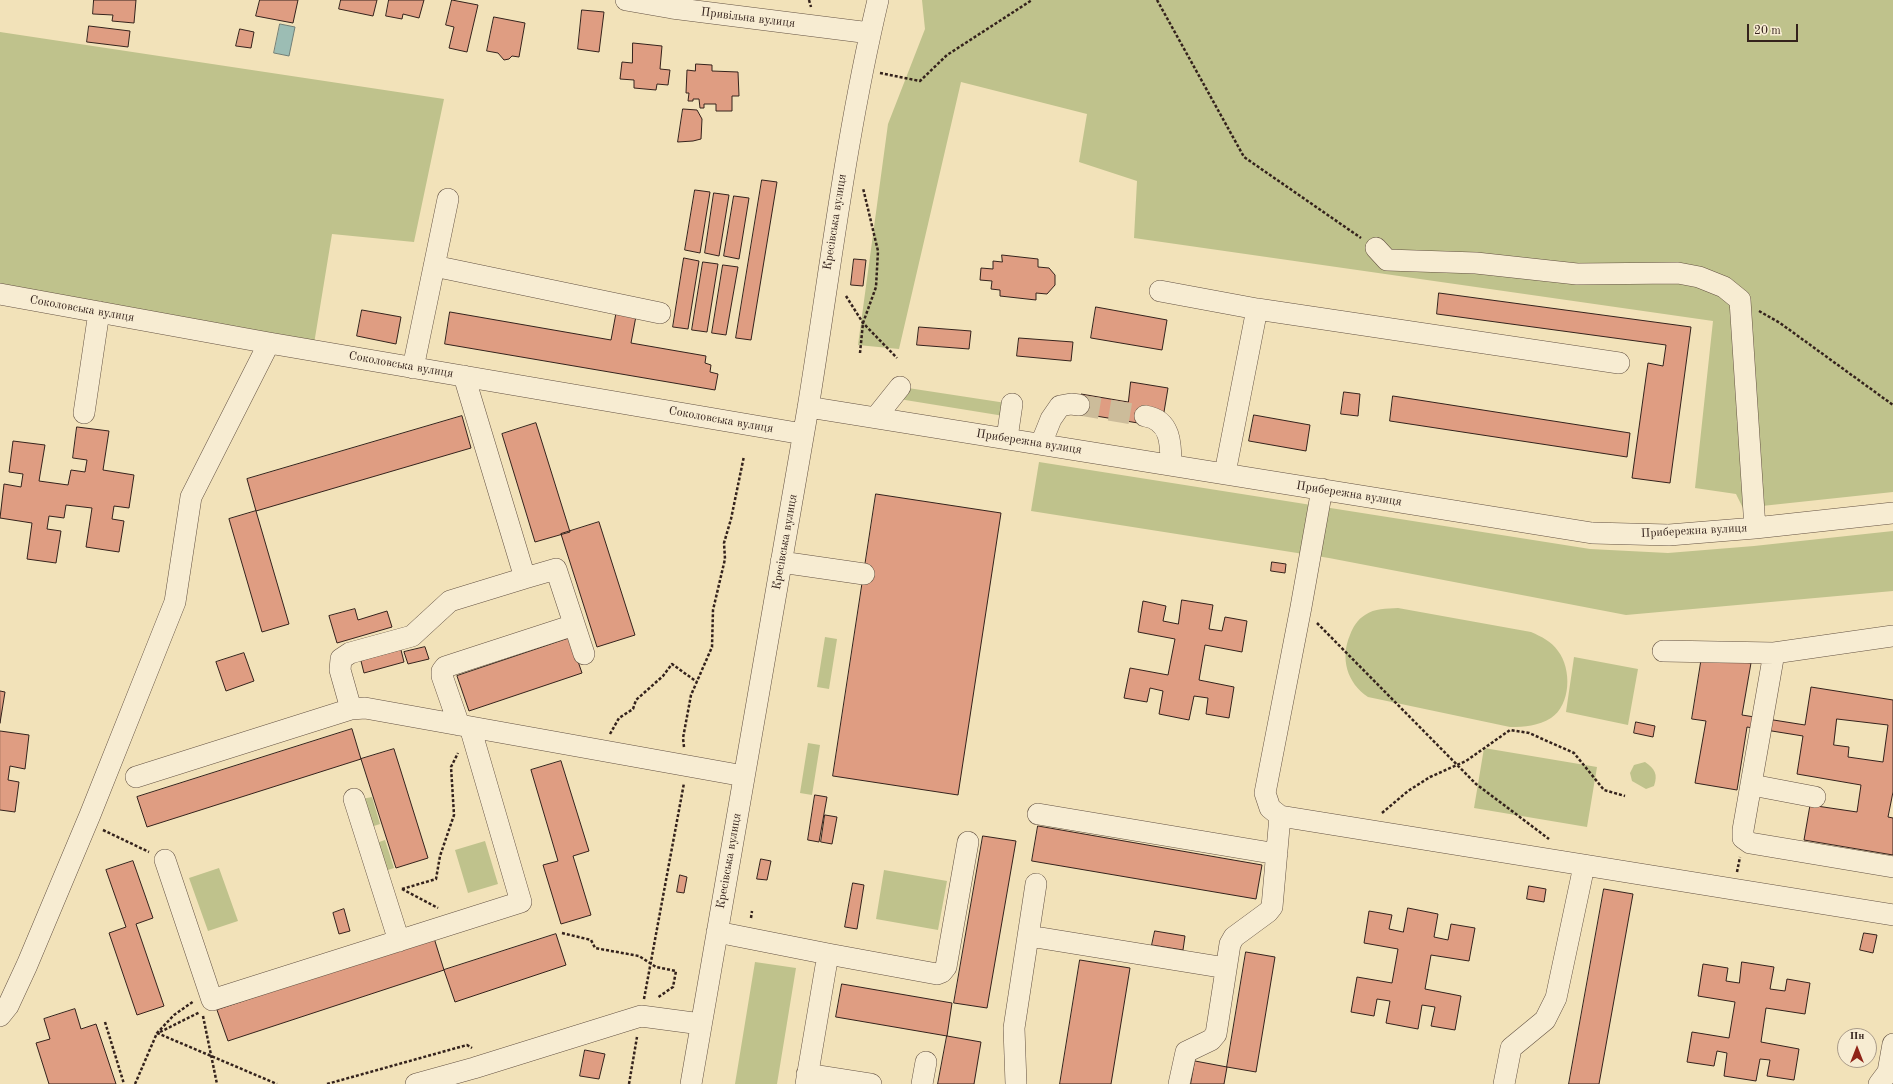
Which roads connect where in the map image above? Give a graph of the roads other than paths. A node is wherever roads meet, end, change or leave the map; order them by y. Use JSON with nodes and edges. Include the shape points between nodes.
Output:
{"nodes":[{"id":1,"x":626,"y":0,"type":"edge"},
{"id":2,"x":878,"y":0,"type":"edge"},
{"id":3,"x":673,"y":4,"type":"edge"},
{"id":4,"x":870,"y":33,"type":"junction"},
{"id":5,"x":448,"y":199,"type":"dead end"},
{"id":6,"x":1376,"y":248,"type":"road end"},
{"id":7,"x":434,"y":266,"type":"junction"},
{"id":8,"x":1160,"y":290,"type":"dead end"},
{"id":9,"x":0,"y":294,"type":"edge"},
{"id":10,"x":1257,"y":309,"type":"junction"},
{"id":11,"x":99,"y":312,"type":"junction"},
{"id":12,"x":660,"y":313,"type":"dead end"},
{"id":13,"x":269,"y":343,"type":"junction"},
{"id":14,"x":1619,"y":363,"type":"dead end"},
{"id":15,"x":414,"y":368,"type":"junction"},
{"id":16,"x":464,"y":376,"type":"junction"},
{"id":17,"x":900,"y":387,"type":"dead end"},
{"id":18,"x":1012,"y":404,"type":"dead end"},
{"id":19,"x":1079,"y":405,"type":"tunnel mouth"},
{"id":20,"x":808,"y":406,"type":"junction"},
{"id":21,"x":84,"y":413,"type":"dead end"},
{"id":22,"x":1145,"y":416,"type":"tunnel mouth"},
{"id":23,"x":876,"y":418,"type":"junction"},
{"id":24,"x":803,"y":434,"type":"junction"},
{"id":25,"x":1007,"y":438,"type":"junction"},
{"id":26,"x":1041,"y":444,"type":"junction"},
{"id":27,"x":1171,"y":465,"type":"junction"},
{"id":28,"x":1225,"y":474,"type":"junction"},
{"id":29,"x":1322,"y":489,"type":"junction"},
{"id":30,"x":1893,"y":513,"type":"edge"},
{"id":31,"x":1755,"y":528,"type":"junction"},
{"id":32,"x":781,"y":562,"type":"junction"},
{"id":33,"x":864,"y":574,"type":"dead end"},
{"id":34,"x":525,"y":578,"type":"junction"},
{"id":35,"x":574,"y":625,"type":"junction"},
{"id":36,"x":1893,"y":636,"type":"edge"},
{"id":37,"x":1663,"y":651,"type":"dead end"},
{"id":38,"x":1774,"y":652,"type":"junction"},
{"id":39,"x":584,"y":654,"type":"dead end"},
{"id":40,"x":351,"y":708,"type":"junction"},
{"id":41,"x":464,"y":726,"type":"junction"},
{"id":42,"x":744,"y":776,"type":"junction"},
{"id":43,"x":136,"y":777,"type":"dead end"},
{"id":44,"x":1752,"y":785,"type":"junction"},
{"id":45,"x":1815,"y":797,"type":"dead end"},
{"id":46,"x":354,"y":799,"type":"dead end"},
{"id":47,"x":1038,"y":814,"type":"dead end"},
{"id":48,"x":1280,"y":816,"type":"junction"},
{"id":49,"x":968,"y":842,"type":"dead end"},
{"id":50,"x":1277,"y":854,"type":"junction"},
{"id":51,"x":165,"y":860,"type":"road end"},
{"id":52,"x":1584,"y":866,"type":"junction"},
{"id":53,"x":1893,"y":867,"type":"edge"},
{"id":54,"x":1036,"y":884,"type":"dead end"},
{"id":55,"x":1893,"y":915,"type":"edge"},
{"id":56,"x":717,"y":932,"type":"junction"},
{"id":57,"x":1029,"y":936,"type":"junction"},
{"id":58,"x":398,"y":941,"type":"junction"},
{"id":59,"x":828,"y":954,"type":"junction"},
{"id":60,"x":1226,"y":968,"type":"junction"},
{"id":61,"x":0,"y":1016,"type":"edge"},
{"id":62,"x":701,"y":1024,"type":"junction"},
{"id":63,"x":1893,"y":1044,"type":"edge"},
{"id":64,"x":926,"y":1062,"type":"dead end"},
{"id":65,"x":477,"y":1076,"type":"edge"},
{"id":66,"x":806,"y":1079,"type":"edge"},
{"id":67,"x":416,"y":1084,"type":"edge"},
{"id":68,"x":691,"y":1084,"type":"edge"},
{"id":69,"x":871,"y":1084,"type":"edge"},
{"id":70,"x":922,"y":1084,"type":"edge"},
{"id":71,"x":1016,"y":1084,"type":"edge"},
{"id":72,"x":1179,"y":1084,"type":"edge"},
{"id":73,"x":1504,"y":1084,"type":"edge"},
{"id":74,"x":1879,"y":1084,"type":"edge"}],
"edges":[{"from":1,"to":3,"type":"street","name":"Привільна вулиця"},
{"from":2,"to":4,"type":"street","name":"Кресівська вулиця"},
{"from":3,"to":4,"type":"street","name":"Привільна вулиця"},
{"from":4,"to":20,"type":"street","name":"Кресівська вулиця","via":[[841,182]]},
{"from":5,"to":7,"type":"street"},
{"from":6,"to":31,"type":"street","via":[[1387,260],[1476,263],[1576,274],[1678,273],[1700,277],[1724,287],[1740,300]]},
{"from":7,"to":12,"type":"street"},
{"from":7,"to":15,"type":"street"},
{"from":8,"to":10,"type":"street"},
{"from":9,"to":11,"type":"street","name":"Соколовська вулиця"},
{"from":10,"to":14,"type":"street"},
{"from":10,"to":28,"type":"street"},
{"from":11,"to":13,"type":"street","name":"Соколовська вулиця"},
{"from":11,"to":21,"type":"street"},
{"from":13,"to":15,"type":"street","name":"Соколовська вулиця"},
{"from":13,"to":61,"type":"street","via":[[191,497],[175,602],[27,965],[8,1006]]},
{"from":15,"to":16,"type":"street","name":"Соколовська вулиця"},
{"from":16,"to":24,"type":"street","name":"Соколовська вулиця"},
{"from":16,"to":34,"type":"street"},
{"from":17,"to":23,"type":"street"},
{"from":18,"to":25,"type":"street"},
{"from":19,"to":26,"type":"street","via":[[1060,406],[1051,419]]},
{"from":20,"to":23,"type":"street","name":"Прибережна вулиця"},
{"from":20,"to":24,"type":"street","name":"Кресівська вулиця"},
{"from":22,"to":27,"type":"street","via":[[1153,417],[1170,437]]},
{"from":23,"to":25,"type":"street","name":"Прибережна вулиця"},
{"from":24,"to":32,"type":"street","name":"Кресівська вулиця"},
{"from":25,"to":26,"type":"street","name":"Прибережна вулиця"},
{"from":26,"to":27,"type":"street","name":"Прибережна вулиця"},
{"from":27,"to":28,"type":"street","name":"Прибережна вулиця"},
{"from":28,"to":29,"type":"street","name":"Прибережна вулиця"},
{"from":29,"to":31,"type":"street","name":"Прибережна вулиця","via":[[1592,533],[1669,535]]},
{"from":29,"to":48,"type":"street","via":[[1302,608],[1265,793],[1270,808]]},
{"from":30,"to":31,"type":"street","name":"Прибережна вулиця"},
{"from":32,"to":33,"type":"street"},
{"from":32,"to":42,"type":"street","name":"Кресівська вулиця"},
{"from":34,"to":35,"type":"street","via":[[556,569]]},
{"from":34,"to":40,"type":"street","via":[[450,601],[412,636],[350,653],[341,659],[340,670]]},
{"from":35,"to":39,"type":"street"},
{"from":35,"to":41,"type":"street","via":[[445,667],[442,676]]},
{"from":36,"to":38,"type":"street"},
{"from":37,"to":38,"type":"street"},
{"from":38,"to":44,"type":"street"},
{"from":40,"to":41,"type":"street","via":[[380,709]]},
{"from":40,"to":43,"type":"street"},
{"from":41,"to":42,"type":"street"},
{"from":41,"to":58,"type":"street","via":[[521,902]]},
{"from":42,"to":56,"type":"street","name":"Кресівська вулиця"},
{"from":44,"to":45,"type":"street"},
{"from":44,"to":53,"type":"street","via":[[1743,830],[1743,838],[1750,843]]},
{"from":46,"to":58,"type":"street","via":[[378,875],[393,892]]},
{"from":47,"to":50,"type":"street"},
{"from":48,"to":50,"type":"street"},
{"from":48,"to":52,"type":"street"},
{"from":49,"to":59,"type":"street","via":[[946,968],[942,972],[937,974]]},
{"from":50,"to":60,"type":"street","via":[[1272,907],[1234,937],[1230,944]]},
{"from":51,"to":58,"type":"street","via":[[212,1000]]},
{"from":52,"to":55,"type":"street"},
{"from":52,"to":73,"type":"street","via":[[1556,998],[1545,1020],[1511,1048]]},
{"from":54,"to":57,"type":"street"},
{"from":56,"to":59,"type":"street"},
{"from":56,"to":62,"type":"street","name":"Кресівська вулиця"},
{"from":57,"to":60,"type":"street"},
{"from":57,"to":71,"type":"street","via":[[1014,1028]]},
{"from":59,"to":66,"type":"street"},
{"from":60,"to":72,"type":"street","via":[[1216,1034],[1211,1040],[1186,1052]]},
{"from":62,"to":65,"type":"street","via":[[642,1013]]},
{"from":62,"to":68,"type":"street","name":"Кресівська вулиця"},
{"from":63,"to":74,"type":"street","via":[[1888,1072]]},
{"from":64,"to":70,"type":"street"},
{"from":65,"to":67,"type":"street"},
{"from":66,"to":69,"type":"street"}]}
